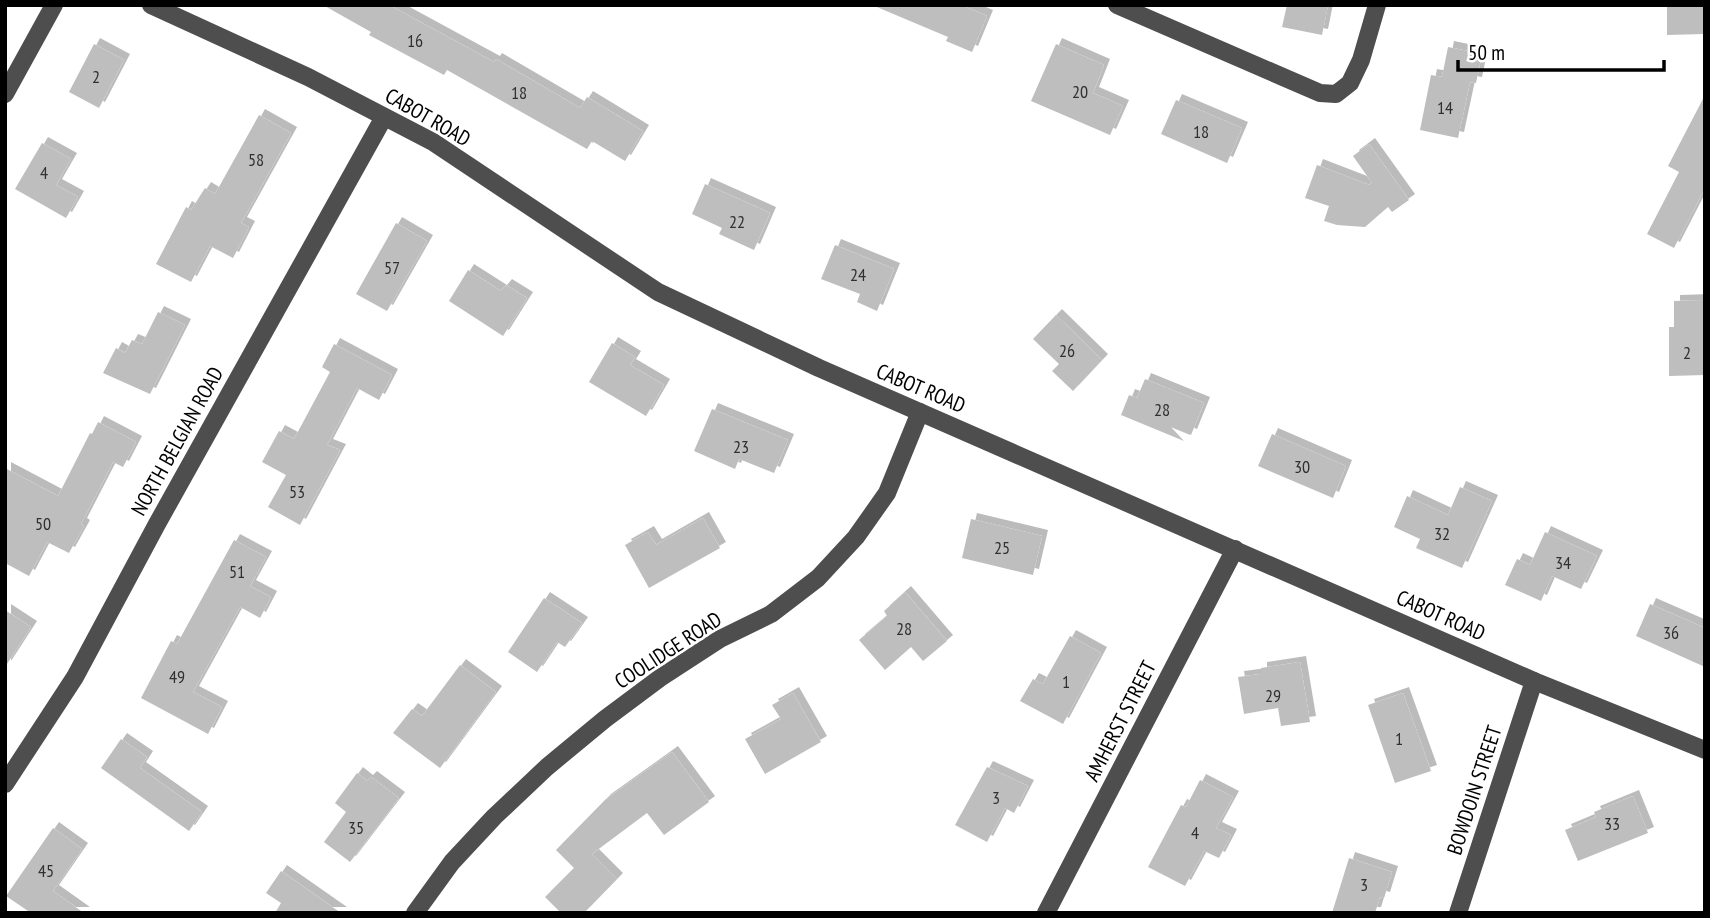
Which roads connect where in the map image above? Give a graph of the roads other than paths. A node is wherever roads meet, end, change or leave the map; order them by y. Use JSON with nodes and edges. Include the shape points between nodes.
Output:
{"nodes":[{"id":1,"x":54,"y":5,"type":"edge"},
{"id":2,"x":151,"y":5,"type":"edge"},
{"id":3,"x":1117,"y":5,"type":"edge"},
{"id":4,"x":1377,"y":5,"type":"edge"},
{"id":5,"x":5,"y":94,"type":"edge"},
{"id":6,"x":384,"y":117,"type":"junction"},
{"id":7,"x":920,"y":412,"type":"junction"},
{"id":8,"x":1235,"y":549,"type":"junction"},
{"id":9,"x":1534,"y":681,"type":"junction"},
{"id":10,"x":1705,"y":750,"type":"edge"},
{"id":11,"x":5,"y":784,"type":"edge"},
{"id":12,"x":415,"y":913,"type":"edge"},
{"id":13,"x":1046,"y":913,"type":"edge"},
{"id":14,"x":1458,"y":913,"type":"edge"}],
"edges":[{"from":1,"to":5,"type":"street"},
{"from":2,"to":6,"type":"street","name":"CABOT ROAD"},
{"from":3,"to":4,"type":"street","via":[[1320,93],[1336,94],[1350,83],[1361,60]]},
{"from":6,"to":7,"type":"street","name":"CABOT ROAD","via":[[433,142],[658,292]]},
{"from":6,"to":11,"type":"street","name":"NORTH BELGIAN ROAD","via":[[75,677]]},
{"from":7,"to":8,"type":"street","name":"CABOT ROAD"},
{"from":7,"to":12,"type":"street","name":"COOLIDGE ROAD","via":[[887,493],[856,537],[818,578],[771,614],[720,639],[660,678],[547,767],[452,862]]},
{"from":8,"to":9,"type":"street","name":"CABOT ROAD"},
{"from":8,"to":13,"type":"street","name":"AMHERST STREET"},
{"from":9,"to":10,"type":"street","name":"CABOT ROAD"},
{"from":9,"to":14,"type":"street","name":"BOWDOIN STREET"}]}
